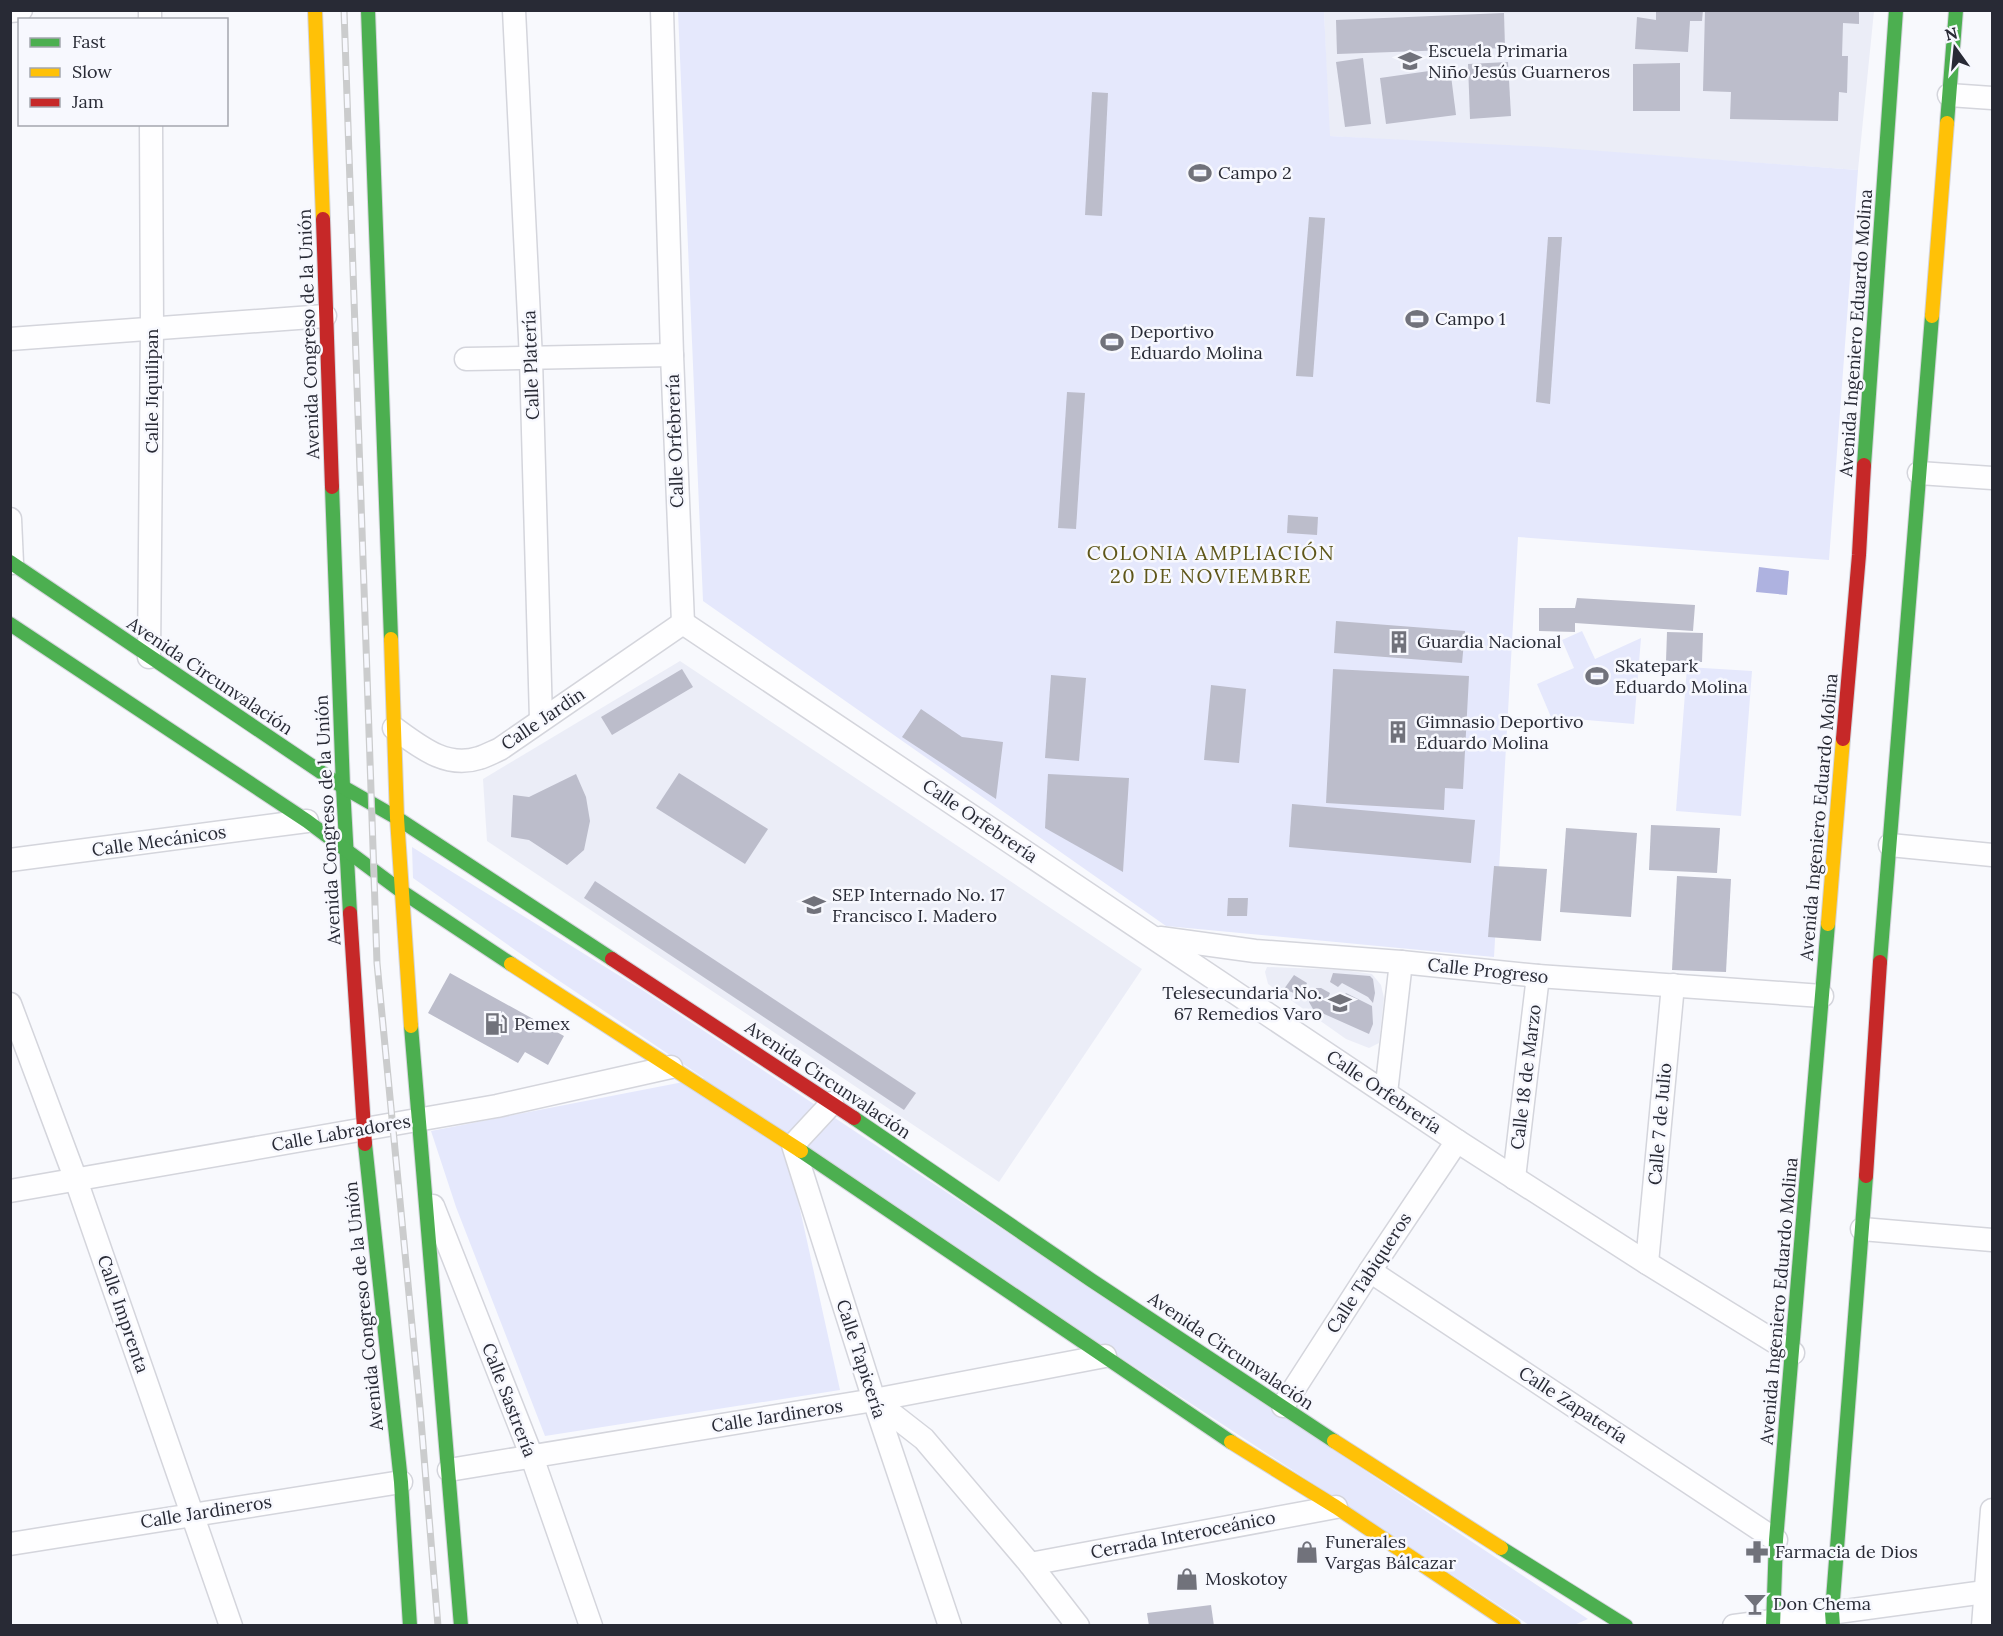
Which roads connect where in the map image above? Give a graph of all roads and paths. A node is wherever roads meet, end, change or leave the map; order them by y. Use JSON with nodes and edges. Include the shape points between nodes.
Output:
{"nodes":[{"id":1,"x":21,"y":10,"type":"edge"},
{"id":2,"x":315,"y":10,"type":"edge"},
{"id":3,"x":368,"y":10,"type":"edge"},
{"id":4,"x":514,"y":10,"type":"edge"},
{"id":5,"x":662,"y":10,"type":"edge"},
{"id":6,"x":1896,"y":10,"type":"edge"},
{"id":7,"x":1956,"y":10,"type":"edge"},
{"id":8,"x":10,"y":11,"type":"edge"},
{"id":9,"x":1949,"y":95,"type":"junction"},
{"id":10,"x":1992,"y":98,"type":"edge"},
{"id":11,"x":151,"y":126,"type":"edge"},
{"id":12,"x":326,"y":316,"type":"junction"},
{"id":13,"x":152,"y":328,"type":"junction"},
{"id":14,"x":10,"y":339,"type":"edge"},
{"id":15,"x":672,"y":355,"type":"junction"},
{"id":16,"x":531,"y":359,"type":"junction"},
{"id":17,"x":466,"y":360,"type":"dead end"},
{"id":18,"x":1919,"y":473,"type":"junction"},
{"id":19,"x":1992,"y":478,"type":"edge"},
{"id":20,"x":10,"y":519,"type":"edge"},
{"id":21,"x":11,"y":563,"type":"edge"},
{"id":22,"x":683,"y":623,"type":"junction"},
{"id":23,"x":10,"y":624,"type":"edge"},
{"id":24,"x":149,"y":657,"type":"junction"},
{"id":25,"x":541,"y":720,"type":"junction"},
{"id":26,"x":394,"y":728,"type":"junction"},
{"id":27,"x":344,"y":787,"type":"junction"},
{"id":28,"x":397,"y":818,"type":"junction"},
{"id":29,"x":307,"y":821,"type":"junction"},
{"id":30,"x":1890,"y":845,"type":"junction"},
{"id":31,"x":347,"y":849,"type":"junction"},
{"id":32,"x":1992,"y":855,"type":"edge"},
{"id":33,"x":10,"y":861,"type":"edge"},
{"id":34,"x":401,"y":891,"type":"junction"},
{"id":35,"x":1155,"y":938,"type":"junction"},
{"id":36,"x":1401,"y":962,"type":"junction"},
{"id":37,"x":1538,"y":976,"type":"junction"},
{"id":38,"x":1673,"y":985,"type":"junction"},
{"id":39,"x":1822,"y":996,"type":"junction"},
{"id":40,"x":10,"y":1004,"type":"edge"},
{"id":41,"x":670,"y":1067,"type":"junction"},
{"id":42,"x":1386,"y":1093,"type":"junction"},
{"id":43,"x":832,"y":1103,"type":"junction"},
{"id":44,"x":418,"y":1120,"type":"junction"},
{"id":45,"x":363,"y":1128,"type":"junction"},
{"id":46,"x":1457,"y":1141,"type":"junction"},
{"id":47,"x":793,"y":1145,"type":"junction"},
{"id":48,"x":422,"y":1177,"type":"junction"},
{"id":49,"x":1514,"y":1178,"type":"junction"},
{"id":50,"x":76,"y":1180,"type":"junction"},
{"id":51,"x":10,"y":1191,"type":"edge"},
{"id":52,"x":1862,"y":1228,"type":"junction"},
{"id":53,"x":1992,"y":1240,"type":"edge"},
{"id":54,"x":1647,"y":1263,"type":"junction"},
{"id":55,"x":1370,"y":1271,"type":"junction"},
{"id":56,"x":1793,"y":1353,"type":"junction"},
{"id":57,"x":1105,"y":1356,"type":"junction"},
{"id":58,"x":874,"y":1400,"type":"junction"},
{"id":59,"x":1283,"y":1406,"type":"junction"},
{"id":60,"x":532,"y":1457,"type":"junction"},
{"id":61,"x":449,"y":1470,"type":"junction"},
{"id":62,"x":401,"y":1482,"type":"junction"},
{"id":63,"x":1336,"y":1507,"type":"junction"},
{"id":64,"x":1992,"y":1509,"type":"edge"},
{"id":65,"x":193,"y":1514,"type":"junction"},
{"id":66,"x":1776,"y":1539,"type":"junction"},
{"id":67,"x":10,"y":1544,"type":"edge"},
{"id":68,"x":1030,"y":1564,"type":"junction"},
{"id":69,"x":1989,"y":1591,"type":"edge"},
{"id":70,"x":1832,"y":1619,"type":"edge"},
{"id":71,"x":1773,"y":1623,"type":"edge"},
{"id":72,"x":231,"y":1626,"type":"edge"},
{"id":73,"x":410,"y":1626,"type":"edge"},
{"id":74,"x":461,"y":1626,"type":"edge"},
{"id":75,"x":591,"y":1626,"type":"edge"},
{"id":76,"x":950,"y":1626,"type":"edge"},
{"id":77,"x":1078,"y":1626,"type":"edge"},
{"id":78,"x":1514,"y":1626,"type":"edge"},
{"id":79,"x":1626,"y":1626,"type":"edge"},
{"id":80,"x":1734,"y":1626,"type":"edge"},
{"id":81,"x":1983,"y":1626,"type":"edge"}],
"edges":[{"from":1,"to":8,"type":"street"},
{"from":2,"to":12,"type":"main road","name":"Avenida Congreso de la Unión"},
{"from":3,"to":26,"type":"main road"},
{"from":4,"to":16,"type":"street","name":"Calle Platería"},
{"from":5,"to":15,"type":"street","name":"Calle Orfebrería"},
{"from":6,"to":39,"type":"main road","name":"Avenida Ingeniero Eduardo Molina","via":[[1860,543]]},
{"from":7,"to":9,"type":"main road"},
{"from":9,"to":10,"type":"street"},
{"from":9,"to":18,"type":"main road"},
{"from":11,"to":13,"type":"street","name":"Calle Jiquilipan"},
{"from":12,"to":13,"type":"street"},
{"from":12,"to":27,"type":"main road","name":"Avenida Congreso de la Unión"},
{"from":13,"to":14,"type":"street"},
{"from":13,"to":24,"type":"street","name":"Calle Jiquilipan"},
{"from":15,"to":16,"type":"street"},
{"from":15,"to":22,"type":"street","name":"Calle Orfebrería"},
{"from":16,"to":17,"type":"street"},
{"from":16,"to":25,"type":"street","name":"Calle Platería"},
{"from":18,"to":19,"type":"street"},
{"from":18,"to":30,"type":"main road"},
{"from":20,"to":21,"type":"street"},
{"from":21,"to":24,"type":"main road","name":"Avenida Circunvalación"},
{"from":22,"to":25,"type":"street","name":"Calle Jardin"},
{"from":22,"to":35,"type":"street","name":"Calle Orfebrería"},
{"from":23,"to":29,"type":"main road"},
{"from":24,"to":27,"type":"main road","name":"Avenida Circunvalación"},
{"from":25,"to":26,"type":"street","name":"Calle Jardin","via":[[500,749],[477,759],[452,761],[428,752]]},
{"from":26,"to":28,"type":"main road"},
{"from":27,"to":28,"type":"main road","name":"Avenida Circunvalación"},
{"from":27,"to":31,"type":"main road","name":"Avenida Congreso de la Unión"},
{"from":28,"to":34,"type":"main road"},
{"from":28,"to":43,"type":"main road","name":"Avenida Circunvalación"},
{"from":29,"to":31,"type":"main road"},
{"from":29,"to":33,"type":"street","name":"Calle Mecánicos"},
{"from":30,"to":32,"type":"street"},
{"from":30,"to":52,"type":"main road"},
{"from":31,"to":34,"type":"main road"},
{"from":31,"to":45,"type":"main road","name":"Avenida Congreso de la Unión"},
{"from":34,"to":41,"type":"main road"},
{"from":34,"to":44,"type":"main road"},
{"from":35,"to":36,"type":"street","name":"Calle Progreso","via":[[1255,951]]},
{"from":35,"to":42,"type":"street","name":"Calle Orfebrería"},
{"from":36,"to":37,"type":"street","name":"Calle Progreso"},
{"from":36,"to":42,"type":"street"},
{"from":37,"to":38,"type":"street","name":"Calle Progreso"},
{"from":37,"to":49,"type":"street","name":"Calle 18 de Marzo"},
{"from":38,"to":39,"type":"street","name":"Calle Progreso"},
{"from":38,"to":54,"type":"street","name":"Calle 7 de Julio"},
{"from":39,"to":56,"type":"main road","name":"Avenida Ingeniero Eduardo Molina"},
{"from":40,"to":50,"type":"street","name":"Calle Imprenta"},
{"from":41,"to":44,"type":"street","name":"Calle Labradores"},
{"from":41,"to":47,"type":"main road"},
{"from":42,"to":46,"type":"street","name":"Calle Orfebrería"},
{"from":43,"to":47,"type":"street"},
{"from":43,"to":59,"type":"main road","name":"Avenida Circunvalación"},
{"from":44,"to":45,"type":"street","name":"Calle Labradores"},
{"from":44,"to":48,"type":"main road"},
{"from":45,"to":50,"type":"street","name":"Calle Labradores"},
{"from":45,"to":62,"type":"main road","name":"Avenida Congreso de la Unión"},
{"from":46,"to":49,"type":"street","name":"Calle Orfebrería"},
{"from":46,"to":55,"type":"street","name":"Calle Tabiqueros"},
{"from":47,"to":57,"type":"main road"},
{"from":47,"to":58,"type":"street","name":"Calle Tapicería"},
{"from":48,"to":60,"type":"street","name":"Calle Sastrería"},
{"from":48,"to":61,"type":"main road"},
{"from":49,"to":54,"type":"street","name":"Calle Orfebrería"},
{"from":50,"to":51,"type":"street","name":"Calle Labradores"},
{"from":50,"to":65,"type":"street","name":"Calle Imprenta"},
{"from":52,"to":53,"type":"street"},
{"from":52,"to":70,"type":"main road"},
{"from":54,"to":56,"type":"street","name":"Calle Orfebrería"},
{"from":55,"to":59,"type":"street","name":"Calle Tabiqueros"},
{"from":55,"to":66,"type":"street","name":"Calle Zapatería"},
{"from":56,"to":66,"type":"main road","name":"Avenida Ingeniero Eduardo Molina"},
{"from":57,"to":58,"type":"street","name":"Calle Jardineros"},
{"from":57,"to":63,"type":"main road","via":[[1221,1436]]},
{"from":58,"to":60,"type":"street","name":"Calle Jardineros"},
{"from":58,"to":68,"type":"street","via":[[924,1439]]},
{"from":58,"to":76,"type":"street","name":"Calle Tapicería"},
{"from":59,"to":79,"type":"main road","name":"Avenida Circunvalación"},
{"from":60,"to":61,"type":"street","name":"Calle Jardineros"},
{"from":60,"to":75,"type":"street","name":"Calle Sastrería"},
{"from":61,"to":74,"type":"main road"},
{"from":62,"to":65,"type":"street","name":"Calle Jardineros"},
{"from":62,"to":73,"type":"main road","name":"Avenida Congreso de la Unión"},
{"from":63,"to":68,"type":"street","name":"Cerrada Interoceánico"},
{"from":63,"to":78,"type":"main road"},
{"from":64,"to":69,"type":"street"},
{"from":65,"to":67,"type":"street","name":"Calle Jardineros"},
{"from":65,"to":72,"type":"street","name":"Calle Imprenta"},
{"from":66,"to":71,"type":"main road","name":"Avenida Ingeniero Eduardo Molina"},
{"from":68,"to":77,"type":"street"},
{"from":69,"to":70,"type":"street"},
{"from":69,"to":81,"type":"street"},
{"from":70,"to":71,"type":"street"},
{"from":71,"to":80,"type":"street"}]}
